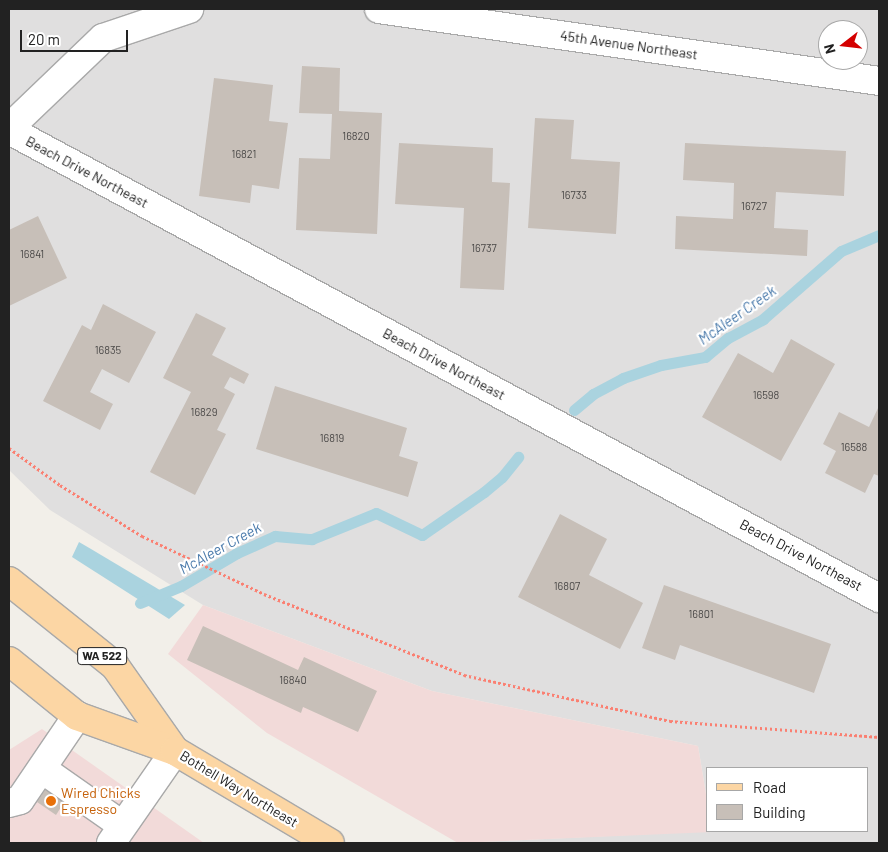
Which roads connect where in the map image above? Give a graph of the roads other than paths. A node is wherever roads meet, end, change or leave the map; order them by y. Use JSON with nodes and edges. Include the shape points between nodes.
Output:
{"nodes":[{"id":1,"x":189,"y":9,"type":"edge"},
{"id":2,"x":380,"y":9,"type":"edge"},
{"id":3,"x":879,"y":81,"type":"edge"},
{"id":4,"x":9,"y":129,"type":"edge"},
{"id":5,"x":9,"y":581,"type":"edge"},
{"id":6,"x":879,"y":598,"type":"edge"},
{"id":7,"x":9,"y":662,"type":"edge"},
{"id":8,"x":77,"y":716,"type":"junction"},
{"id":9,"x":175,"y":751,"type":"junction"},
{"id":10,"x":42,"y":769,"type":"junction"},
{"id":11,"x":9,"y":803,"type":"edge"},
{"id":12,"x":121,"y":836,"type":"edge"},
{"id":13,"x":328,"y":843,"type":"edge"}],
"edges":[{"from":1,"to":4,"type":"street","via":[[103,38]]},
{"from":2,"to":3,"type":"street","name":"45th Avenue Northeast"},
{"from":4,"to":6,"type":"street","name":"Beach Drive Northeast"},
{"from":5,"to":9,"type":"main road","name":"Bothell Way Northeast","number":"WA 522","via":[[115,666]]},
{"from":7,"to":8,"type":"main road","name":"Bothell Way Northeast","number":"WA 522"},
{"from":8,"to":9,"type":"main road","name":"Bothell Way Northeast","number":"WA 522"},
{"from":8,"to":10,"type":"street"},
{"from":9,"to":12,"type":"street"},
{"from":9,"to":13,"type":"main road","name":"Bothell Way Northeast","number":"WA 522"},
{"from":10,"to":11,"type":"street","via":[[20,800]]},
{"from":10,"to":12,"type":"street"}]}
